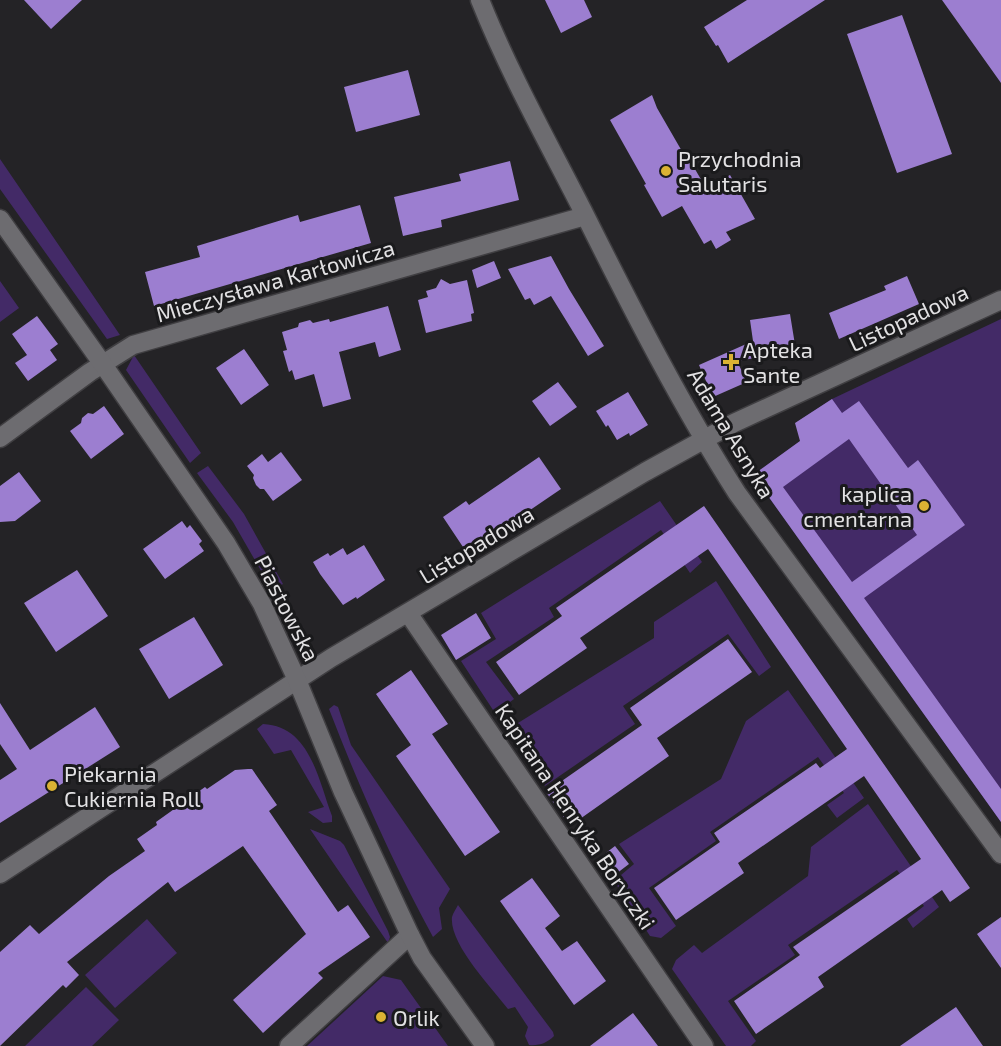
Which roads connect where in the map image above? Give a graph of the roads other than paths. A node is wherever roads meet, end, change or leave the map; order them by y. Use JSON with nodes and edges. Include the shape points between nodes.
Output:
{"nodes":[{"id":1,"x":480,"y":0,"type":"edge"},
{"id":2,"x":585,"y":216,"type":"junction"},
{"id":3,"x":0,"y":219,"type":"edge"},
{"id":4,"x":1001,"y":300,"type":"edge"},
{"id":5,"x":102,"y":363,"type":"junction"},
{"id":6,"x":0,"y":438,"type":"edge"},
{"id":7,"x":704,"y":439,"type":"junction"},
{"id":8,"x":408,"y":613,"type":"junction"},
{"id":9,"x":297,"y":680,"type":"junction"},
{"id":10,"x":1001,"y":854,"type":"edge"},
{"id":11,"x":0,"y":874,"type":"edge"},
{"id":12,"x":410,"y":935,"type":"junction"},
{"id":13,"x":289,"y":1046,"type":"edge"},
{"id":14,"x":485,"y":1046,"type":"edge"},
{"id":15,"x":704,"y":1046,"type":"edge"}],
"edges":[{"from":1,"to":2,"type":"street","name":"Adama Asnyka"},
{"from":2,"to":5,"type":"street","name":"Mieczysława Karłowicza","via":[[132,345]]},
{"from":2,"to":7,"type":"street","name":"Adama Asnyka"},
{"from":3,"to":5,"type":"street","name":"Piastowska"},
{"from":4,"to":7,"type":"street","name":"Listopadowa"},
{"from":5,"to":6,"type":"street","name":"Mieczysława Karłowicza"},
{"from":5,"to":9,"type":"street","name":"Piastowska","via":[[226,543],[262,604]]},
{"from":7,"to":8,"type":"street","name":"Listopadowa"},
{"from":7,"to":10,"type":"street","name":"Adama Asnyka","via":[[737,493]]},
{"from":8,"to":9,"type":"street","name":"Listopadowa"},
{"from":8,"to":15,"type":"street","name":"Kapitana Henryka Boryczki"},
{"from":9,"to":11,"type":"street","name":"Listopadowa"},
{"from":9,"to":12,"type":"street","name":"Piastowska","via":[[343,792]]},
{"from":12,"to":13,"type":"street"},
{"from":12,"to":14,"type":"street","name":"Piastowska"}]}
